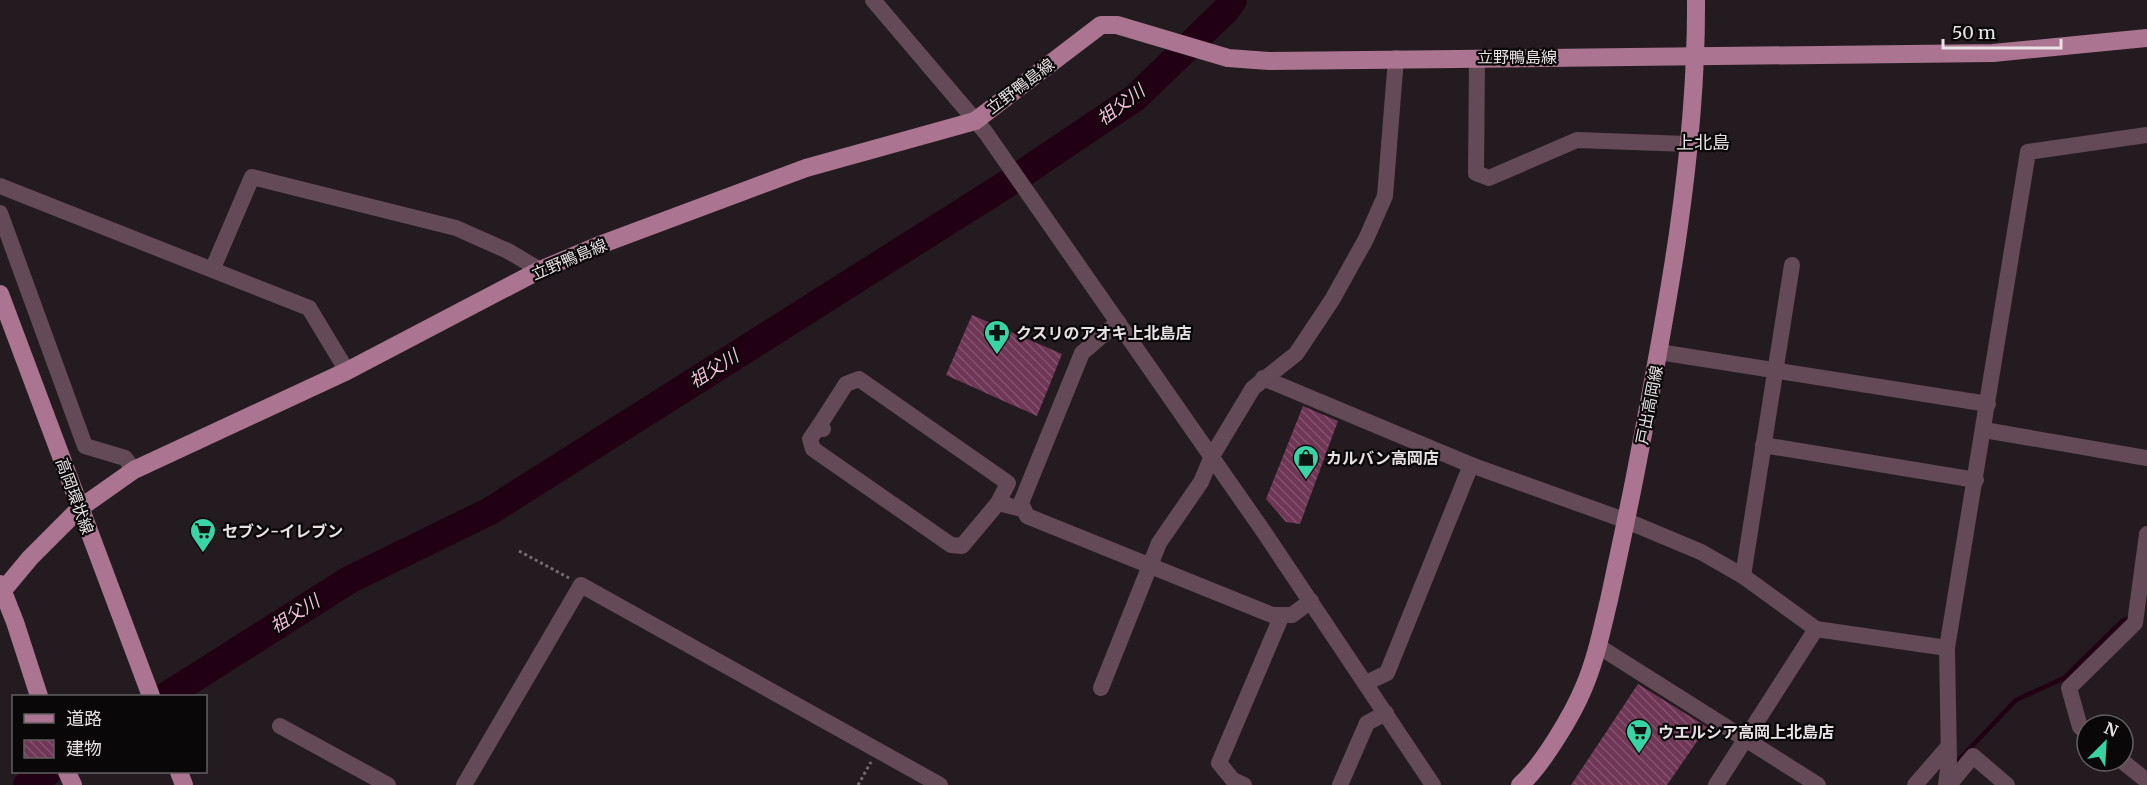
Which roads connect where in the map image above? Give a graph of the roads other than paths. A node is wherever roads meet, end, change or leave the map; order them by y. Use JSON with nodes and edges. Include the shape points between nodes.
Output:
{"nodes":[{"id":1,"x":873,"y":0,"type":"edge"},
{"id":2,"x":1696,"y":0,"type":"edge"},
{"id":3,"x":2147,"y":38,"type":"edge"},
{"id":4,"x":1696,"y":56,"type":"junction"},
{"id":5,"x":1396,"y":58,"type":"junction"},
{"id":6,"x":1477,"y":58,"type":"junction"},
{"id":7,"x":980,"y":127,"type":"junction"},
{"id":8,"x":2147,"y":135,"type":"edge"},
{"id":9,"x":1687,"y":144,"type":"junction"},
{"id":10,"x":0,"y":186,"type":"edge"},
{"id":11,"x":0,"y":213,"type":"edge"},
{"id":12,"x":1792,"y":265,"type":"dead end"},
{"id":13,"x":213,"y":268,"type":"junction"},
{"id":14,"x":540,"y":270,"type":"junction"},
{"id":15,"x":0,"y":294,"type":"edge"},
{"id":16,"x":1118,"y":322,"type":"junction"},
{"id":17,"x":1659,"y":352,"type":"junction"},
{"id":18,"x":1774,"y":369,"type":"junction"},
{"id":19,"x":347,"y":371,"type":"junction"},
{"id":20,"x":1263,"y":378,"type":"junction"},
{"id":21,"x":1988,"y":404,"type":"junction"},
{"id":22,"x":1984,"y":430,"type":"junction"},
{"id":23,"x":1763,"y":445,"type":"junction"},
{"id":24,"x":1212,"y":456,"type":"junction"},
{"id":25,"x":2147,"y":458,"type":"edge"},
{"id":26,"x":1471,"y":465,"type":"junction"},
{"id":27,"x":134,"y":470,"type":"junction"},
{"id":28,"x":1976,"y":480,"type":"junction"},
{"id":29,"x":998,"y":503,"type":"junction"},
{"id":30,"x":80,"y":508,"type":"junction"},
{"id":31,"x":1022,"y":509,"type":"junction"},
{"id":32,"x":1627,"y":521,"type":"junction"},
{"id":33,"x":2147,"y":534,"type":"edge"},
{"id":34,"x":1149,"y":564,"type":"junction"},
{"id":35,"x":1743,"y":576,"type":"junction"},
{"id":36,"x":1,"y":590,"type":"edge"},
{"id":37,"x":1311,"y":601,"type":"junction"},
{"id":38,"x":1282,"y":615,"type":"junction"},
{"id":39,"x":2139,"y":621,"type":"edge"},
{"id":40,"x":1816,"y":628,"type":"junction"},
{"id":41,"x":1598,"y":646,"type":"junction"},
{"id":42,"x":1947,"y":648,"type":"junction"},
{"id":43,"x":1366,"y":683,"type":"junction"},
{"id":44,"x":1101,"y":688,"type":"dead end"},
{"id":45,"x":39,"y":695,"type":"edge"},
{"id":46,"x":151,"y":695,"type":"edge"},
{"id":47,"x":1386,"y":713,"type":"junction"},
{"id":48,"x":2076,"y":713,"type":"edge"},
{"id":49,"x":280,"y":726,"type":"dead end"},
{"id":50,"x":1745,"y":740,"type":"junction"},
{"id":51,"x":1948,"y":754,"type":"junction"},
{"id":52,"x":2135,"y":771,"type":"edge"},
{"id":53,"x":2147,"y":781,"type":"edge"},
{"id":54,"x":1947,"y":783,"type":"edge"},
{"id":55,"x":388,"y":785,"type":"edge"},
{"id":56,"x":464,"y":785,"type":"edge"},
{"id":57,"x":940,"y":785,"type":"edge"},
{"id":58,"x":1244,"y":785,"type":"edge"},
{"id":59,"x":1340,"y":785,"type":"edge"},
{"id":60,"x":1433,"y":785,"type":"edge"},
{"id":61,"x":1520,"y":785,"type":"edge"},
{"id":62,"x":1716,"y":785,"type":"edge"},
{"id":63,"x":1818,"y":785,"type":"edge"},
{"id":64,"x":1915,"y":785,"type":"edge"},
{"id":65,"x":2007,"y":785,"type":"edge"}],
"edges":[{"from":1,"to":7,"type":"street"},
{"from":2,"to":4,"type":"main road","name":"戸出高岡線"},
{"from":3,"to":4,"type":"main road","name":"立野鴨島線","via":[[1993,52]]},
{"from":4,"to":6,"type":"main road","name":"立野鴨島線"},
{"from":4,"to":9,"type":"main road","name":"戸出高岡線"},
{"from":5,"to":6,"type":"main road","name":"立野鴨島線"},
{"from":5,"to":7,"type":"main road","name":"立野鴨島線","via":[[1228,58],[1117,25],[1101,25]]},
{"from":5,"to":20,"type":"street","via":[[1385,196],[1366,238],[1296,354]]},
{"from":6,"to":9,"type":"street","via":[[1476,173],[1489,178],[1577,140]]},
{"from":7,"to":14,"type":"main road","name":"立野鴨島線","via":[[806,168]]},
{"from":7,"to":16,"type":"street"},
{"from":8,"to":21,"type":"street","via":[[2028,152]]},
{"from":9,"to":17,"type":"main road","name":"戸出高岡線"},
{"from":10,"to":13,"type":"street"},
{"from":11,"to":27,"type":"street","via":[[85,446],[125,458]]},
{"from":12,"to":18,"type":"street"},
{"from":13,"to":14,"type":"street","via":[[252,177],[456,228]]},
{"from":13,"to":19,"type":"street","via":[[309,308]]},
{"from":14,"to":19,"type":"main road","name":"立野鴨島線"},
{"from":15,"to":30,"type":"main road","name":"高岡環状線"},
{"from":16,"to":24,"type":"street"},
{"from":16,"to":31,"type":"street","via":[[1083,353],[1021,502]]},
{"from":17,"to":18,"type":"street"},
{"from":17,"to":32,"type":"main road","name":"戸出高岡線"},
{"from":18,"to":21,"type":"street"},
{"from":18,"to":23,"type":"street"},
{"from":19,"to":27,"type":"main road","name":"立野鴨島線"},
{"from":20,"to":24,"type":"street"},
{"from":20,"to":26,"type":"street"},
{"from":21,"to":22,"type":"street"},
{"from":22,"to":25,"type":"street"},
{"from":22,"to":28,"type":"street"},
{"from":23,"to":28,"type":"street"},
{"from":23,"to":35,"type":"street"},
{"from":24,"to":34,"type":"street","via":[[1201,482]]},
{"from":24,"to":37,"type":"street"},
{"from":26,"to":32,"type":"street"},
{"from":26,"to":43,"type":"street","via":[[1388,673]]},
{"from":27,"to":30,"type":"main road","name":"立野鴨島線"},
{"from":28,"to":42,"type":"street"},
{"from":29,"to":29,"type":"street","via":[[968,541],[962,546],[951,545],[813,449],[810,440],[846,384],[859,379],[1008,483]]},
{"from":29,"to":31,"type":"street"},
{"from":30,"to":36,"type":"main road","name":"立野鴨島線"},
{"from":30,"to":46,"type":"main road","name":"高岡環状線"},
{"from":31,"to":34,"type":"street","via":[[1034,520]]},
{"from":32,"to":35,"type":"street","via":[[1701,552]]},
{"from":32,"to":41,"type":"main road","name":"戸出高岡線"},
{"from":33,"to":39,"type":"street"},
{"from":34,"to":38,"type":"street","via":[[1272,615]]},
{"from":34,"to":44,"type":"street","via":[[1112,672]]},
{"from":35,"to":40,"type":"street"},
{"from":36,"to":45,"type":"main road"},
{"from":37,"to":38,"type":"street","via":[[1292,615]]},
{"from":37,"to":43,"type":"street"},
{"from":38,"to":58,"type":"street","via":[[1231,721],[1219,763],[1233,780]]},
{"from":39,"to":48,"type":"street","via":[[2069,688]]},
{"from":40,"to":42,"type":"street"},
{"from":40,"to":50,"type":"street"},
{"from":41,"to":50,"type":"street"},
{"from":41,"to":61,"type":"main road","name":"戸出高岡線","via":[[1585,687],[1562,728]]},
{"from":42,"to":51,"type":"street"},
{"from":43,"to":47,"type":"street"},
{"from":47,"to":59,"type":"street","via":[[1367,723]]},
{"from":47,"to":60,"type":"street"},
{"from":49,"to":55,"type":"street"},
{"from":50,"to":62,"type":"street"},
{"from":50,"to":63,"type":"street"},
{"from":51,"to":54,"type":"street"},
{"from":51,"to":64,"type":"street"},
{"from":52,"to":53,"type":"street"},
{"from":54,"to":65,"type":"street","via":[[1973,756]]},
{"from":56,"to":57,"type":"street","via":[[581,585]]}]}
